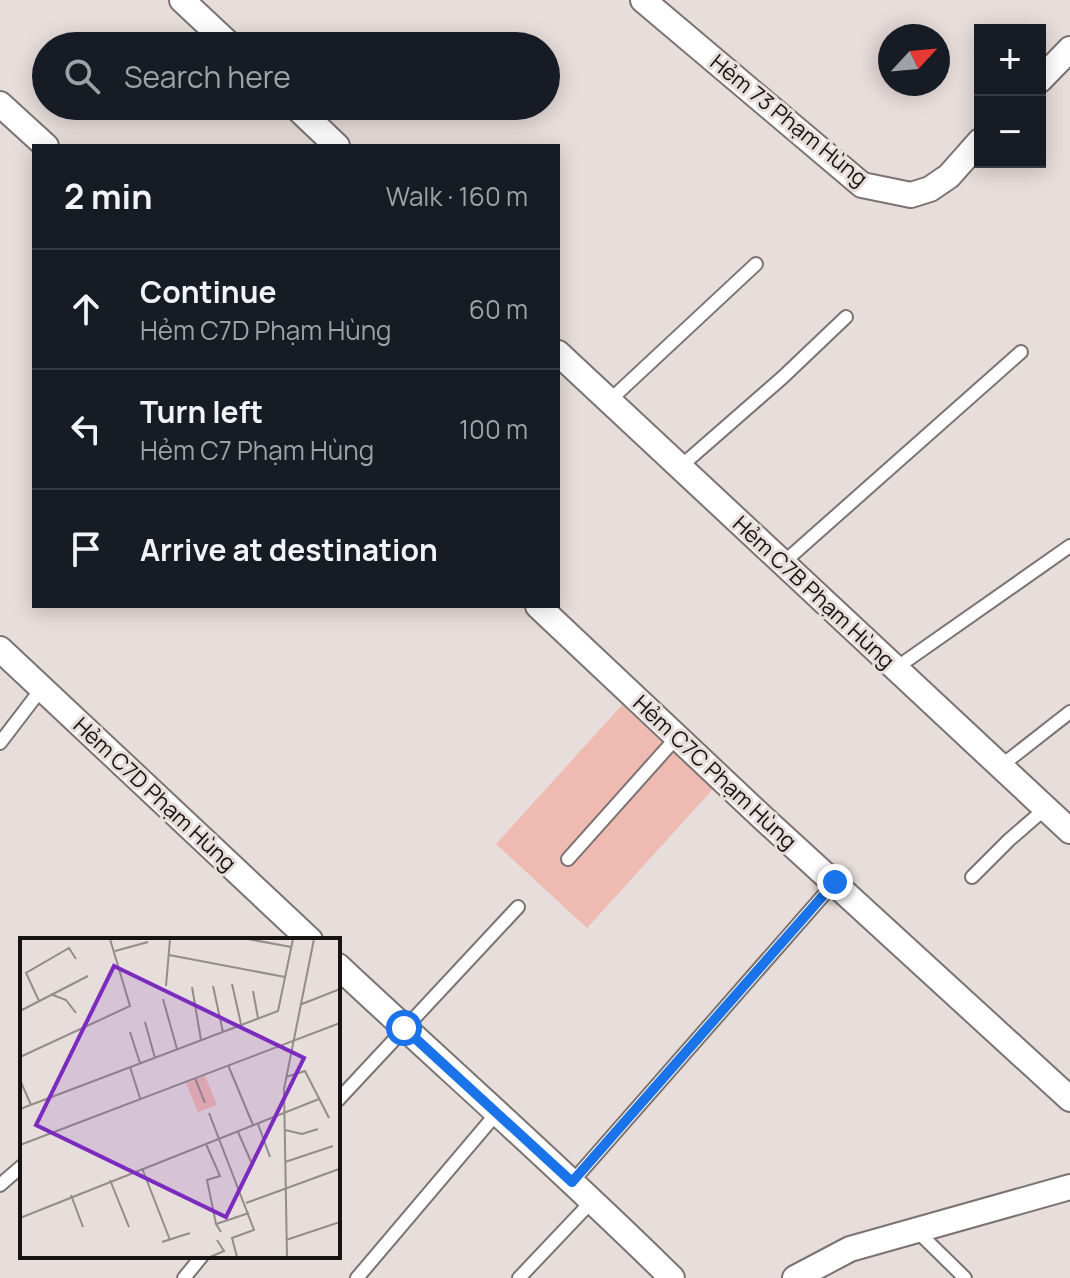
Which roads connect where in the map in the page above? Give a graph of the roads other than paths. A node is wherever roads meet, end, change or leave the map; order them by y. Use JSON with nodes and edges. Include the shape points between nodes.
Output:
{"nodes":[{"id":1,"x":182,"y":0,"type":"edge"},
{"id":2,"x":643,"y":0,"type":"edge"},
{"id":3,"x":216,"y":32,"type":"edge"},
{"id":4,"x":1070,"y":49,"type":"edge"},
{"id":5,"x":1046,"y":74,"type":"edge"},
{"id":6,"x":0,"y":104,"type":"edge"},
{"id":7,"x":310,"y":120,"type":"edge"},
{"id":8,"x":44,"y":144,"type":"edge"},
{"id":9,"x":335,"y":144,"type":"edge"},
{"id":10,"x":974,"y":148,"type":"edge"},
{"id":11,"x":756,"y":264,"type":"dead end"},
{"id":12,"x":846,"y":317,"type":"dead end"},
{"id":13,"x":1021,"y":352,"type":"dead end"},
{"id":14,"x":560,"y":356,"type":"edge"},
{"id":15,"x":609,"y":401,"type":"junction"},
{"id":16,"x":680,"y":467,"type":"junction"},
{"id":17,"x":1070,"y":546,"type":"edge"},
{"id":18,"x":783,"y":563,"type":"junction"},
{"id":19,"x":540,"y":608,"type":"edge"},
{"id":20,"x":0,"y":649,"type":"edge"},
{"id":21,"x":896,"y":668,"type":"junction"},
{"id":22,"x":42,"y":688,"type":"junction"},
{"id":23,"x":1070,"y":712,"type":"edge"},
{"id":24,"x":677,"y":737,"type":"junction"},
{"id":25,"x":0,"y":743,"type":"edge"},
{"id":26,"x":1001,"y":766,"type":"junction"},
{"id":27,"x":1046,"y":808,"type":"junction"},
{"id":28,"x":1070,"y":831,"type":"edge"},
{"id":29,"x":568,"y":859,"type":"dead end"},
{"id":30,"x":972,"y":877,"type":"dead end"},
{"id":31,"x":835,"y":882,"type":"junction"},
{"id":32,"x":518,"y":907,"type":"dead end"},
{"id":33,"x":308,"y":938,"type":"edge"},
{"id":34,"x":341,"y":974,"type":"edge"},
{"id":35,"x":404,"y":1028,"type":"junction"},
{"id":36,"x":340,"y":1098,"type":"edge"},
{"id":37,"x":1070,"y":1099,"type":"edge"},
{"id":38,"x":496,"y":1114,"type":"junction"},
{"id":39,"x":20,"y":1168,"type":"edge"},
{"id":40,"x":572,"y":1182,"type":"junction"},
{"id":41,"x":0,"y":1185,"type":"edge"},
{"id":42,"x":1070,"y":1187,"type":"edge"},
{"id":43,"x":593,"y":1200,"type":"junction"},
{"id":44,"x":916,"y":1230,"type":"junction"},
{"id":45,"x":200,"y":1258,"type":"edge"},
{"id":46,"x":184,"y":1278,"type":"edge"},
{"id":47,"x":357,"y":1278,"type":"edge"},
{"id":48,"x":519,"y":1278,"type":"edge"},
{"id":49,"x":672,"y":1278,"type":"edge"},
{"id":50,"x":795,"y":1278,"type":"edge"},
{"id":51,"x":965,"y":1278,"type":"edge"}],
"edges":[{"from":1,"to":3,"type":"street"},
{"from":2,"to":10,"type":"street","name":"Hẻm 73 Phạm Hùng","via":[[862,185],[911,195],[930,189]]},
{"from":4,"to":5,"type":"street"},
{"from":6,"to":8,"type":"street"},
{"from":7,"to":9,"type":"street"},
{"from":11,"to":15,"type":"lane"},
{"from":12,"to":16,"type":"lane"},
{"from":13,"to":18,"type":"lane"},
{"from":14,"to":15,"type":"street","name":"Hẻm C7B Phạm Hùng"},
{"from":15,"to":16,"type":"street","name":"Hẻm C7B Phạm Hùng"},
{"from":16,"to":18,"type":"street","name":"Hẻm C7B Phạm Hùng"},
{"from":17,"to":21,"type":"lane"},
{"from":18,"to":21,"type":"street","name":"Hẻm C7B Phạm Hùng"},
{"from":19,"to":24,"type":"street","name":"Hẻm C7C Phạm Hùng"},
{"from":20,"to":22,"type":"street","name":"Hẻm C7D Phạm Hùng"},
{"from":21,"to":26,"type":"street","name":"Hẻm C7B Phạm Hùng"},
{"from":22,"to":25,"type":"lane"},
{"from":22,"to":33,"type":"street","name":"Hẻm C7D Phạm Hùng"},
{"from":23,"to":26,"type":"lane"},
{"from":24,"to":29,"type":"lane"},
{"from":24,"to":31,"type":"street","name":"Hẻm C7C Phạm Hùng"},
{"from":26,"to":27,"type":"street","name":"Hẻm C7B Phạm Hùng"},
{"from":27,"to":28,"type":"street","name":"Hẻm C7B Phạm Hùng"},
{"from":27,"to":30,"type":"lane"},
{"from":31,"to":37,"type":"street","name":"Hẻm C7C Phạm Hùng"},
{"from":31,"to":40,"type":"lane"},
{"from":32,"to":35,"type":"lane"},
{"from":34,"to":35,"type":"street"},
{"from":35,"to":36,"type":"lane"},
{"from":35,"to":38,"type":"street"},
{"from":38,"to":40,"type":"street"},
{"from":38,"to":47,"type":"lane"},
{"from":39,"to":41,"type":"lane"},
{"from":40,"to":43,"type":"street"},
{"from":42,"to":44,"type":"street"},
{"from":43,"to":48,"type":"lane"},
{"from":43,"to":49,"type":"street"},
{"from":44,"to":50,"type":"street","via":[[850,1249]]},
{"from":44,"to":51,"type":"lane"},
{"from":45,"to":46,"type":"lane"}]}
